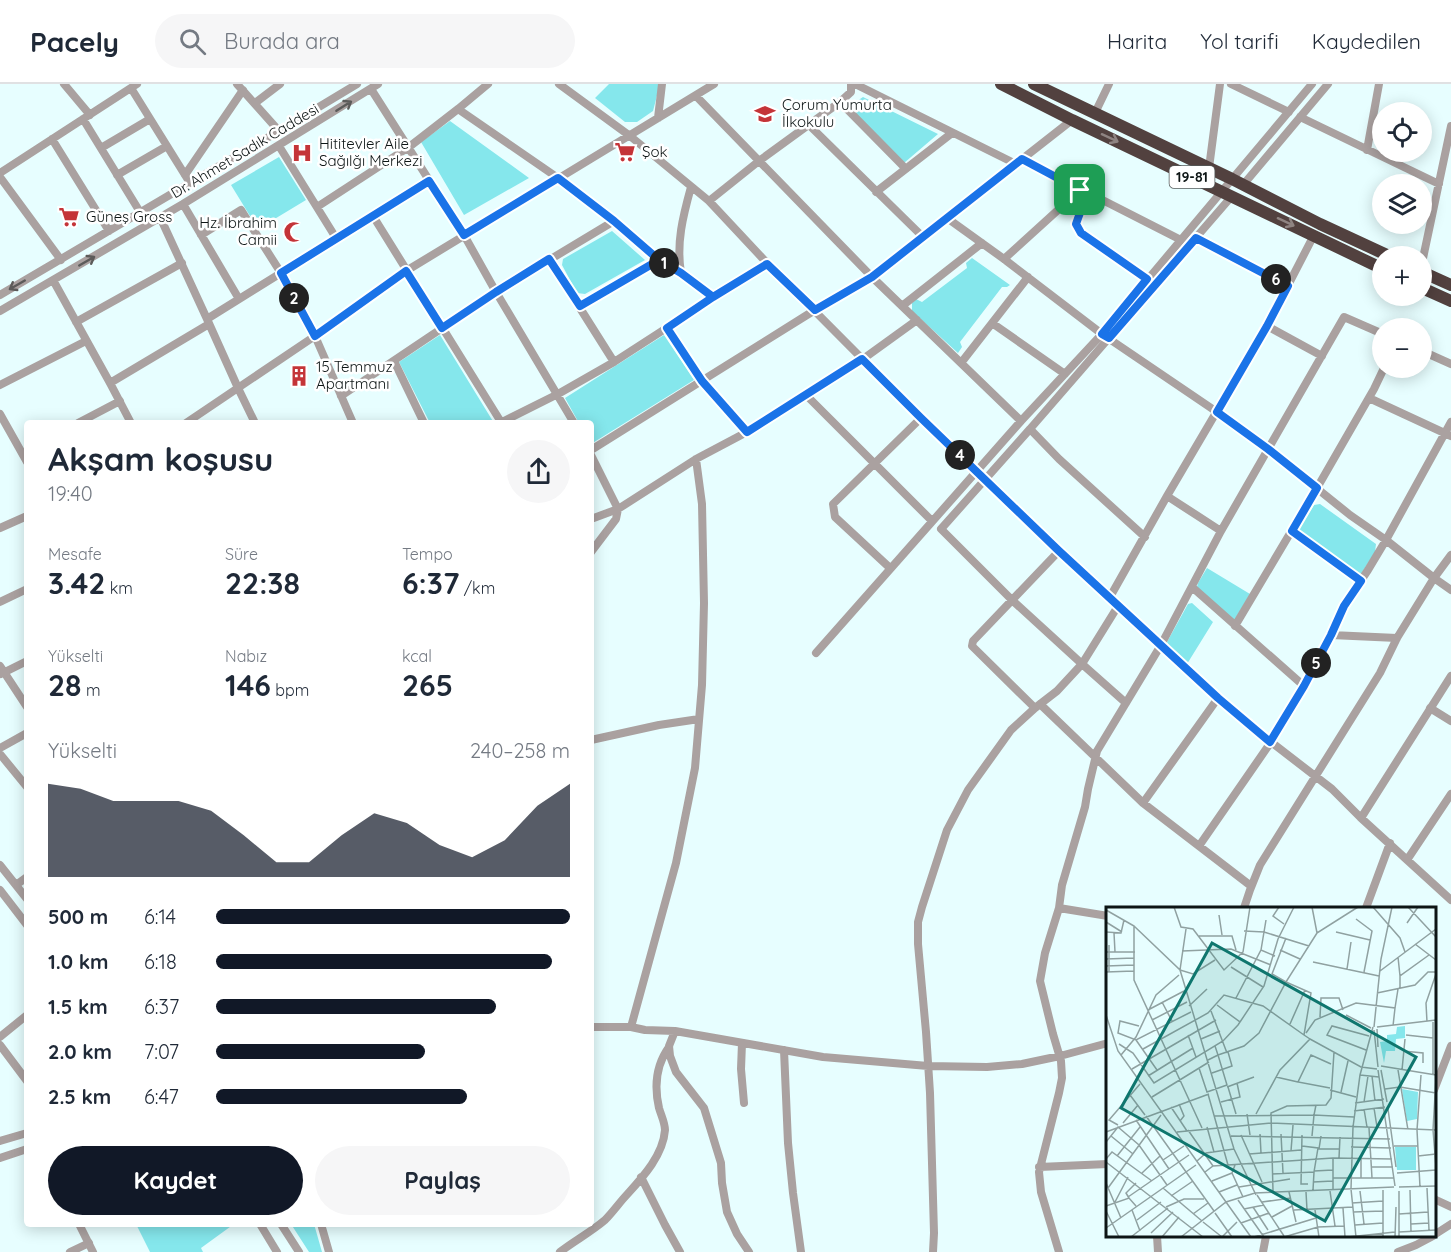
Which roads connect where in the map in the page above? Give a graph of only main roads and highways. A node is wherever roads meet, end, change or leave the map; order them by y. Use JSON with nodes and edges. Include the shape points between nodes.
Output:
{"nodes":[{"id":1,"x":1001,"y":84,"type":"edge"},
{"id":2,"x":1034,"y":84,"type":"edge"},
{"id":3,"x":1372,"y":248,"type":"edge"},
{"id":4,"x":1372,"y":264,"type":"edge"},
{"id":5,"x":1432,"y":276,"type":"edge"},
{"id":6,"x":1451,"y":285,"type":"edge"},
{"id":7,"x":1432,"y":293,"type":"edge"},
{"id":8,"x":1451,"y":302,"type":"edge"}],
"edges":[{"from":1,"to":4,"type":"highway","number":"19-81","one_way":true},
{"from":2,"to":3,"type":"highway","number":"19-81"},
{"from":5,"to":6,"type":"highway"},
{"from":7,"to":8,"type":"highway"}]}
